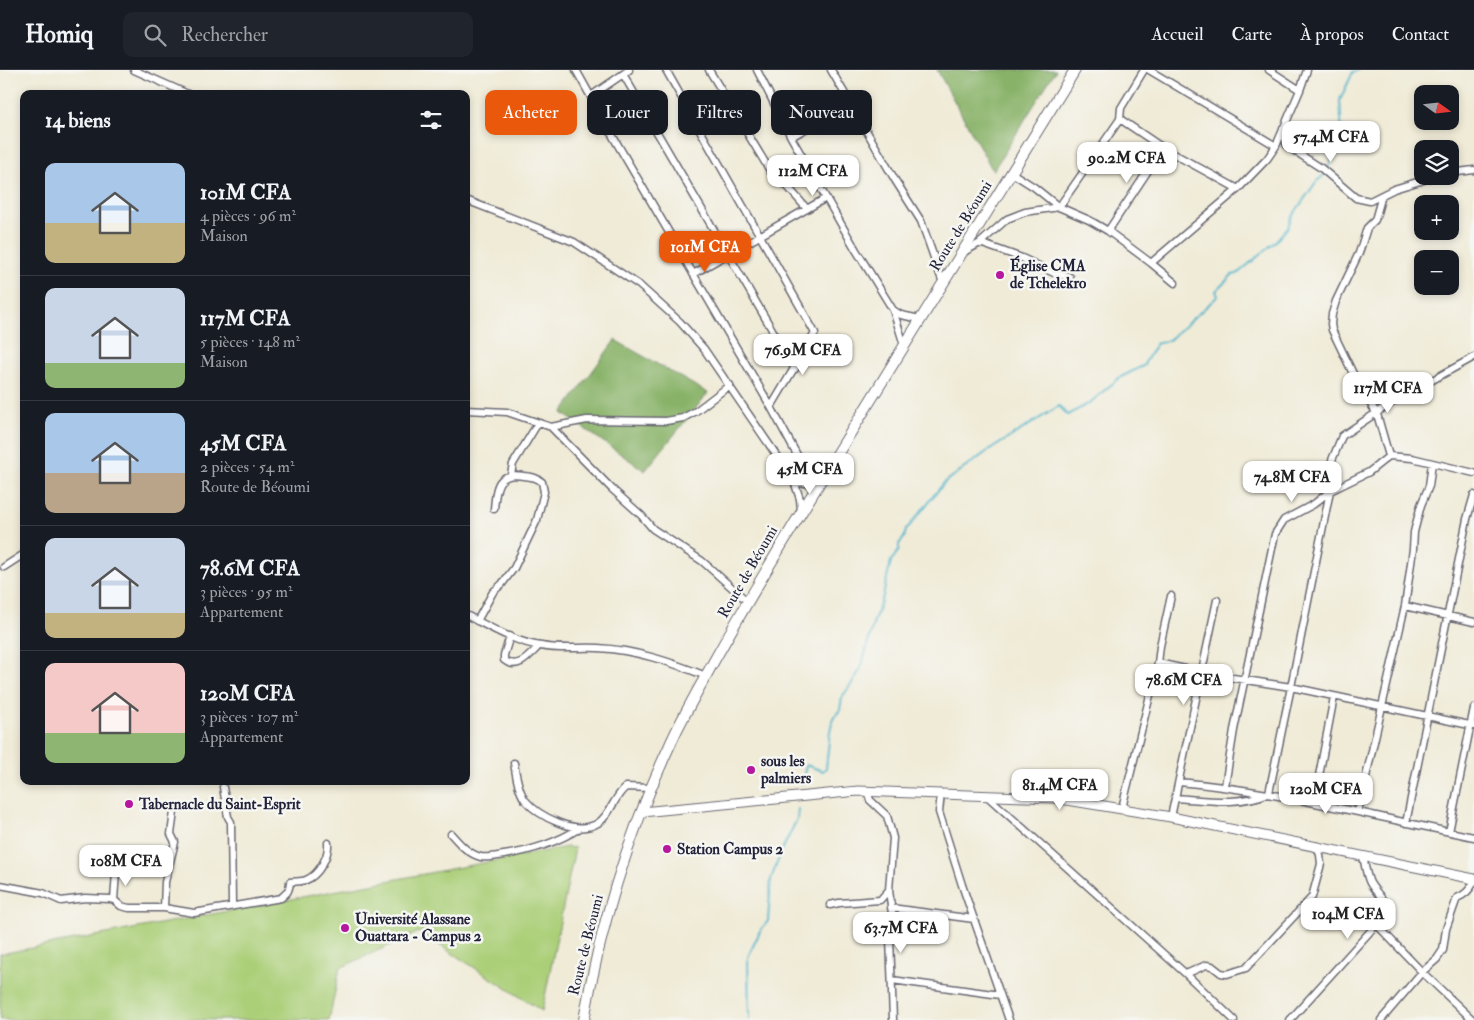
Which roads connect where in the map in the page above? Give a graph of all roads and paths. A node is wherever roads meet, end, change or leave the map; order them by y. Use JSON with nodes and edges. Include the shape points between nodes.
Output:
{"nodes":[{"id":1,"x":134,"y":70,"type":"edge"},
{"id":2,"x":576,"y":70,"type":"edge"},
{"id":3,"x":666,"y":70,"type":"edge"},
{"id":4,"x":709,"y":70,"type":"edge"},
{"id":5,"x":757,"y":70,"type":"edge"},
{"id":6,"x":831,"y":70,"type":"edge"},
{"id":7,"x":1075,"y":70,"type":"edge"},
{"id":8,"x":1144,"y":70,"type":"edge"},
{"id":9,"x":1149,"y":70,"type":"edge"},
{"id":10,"x":1269,"y":70,"type":"edge"},
{"id":11,"x":1306,"y":70,"type":"edge"},
{"id":12,"x":626,"y":72,"type":"edge"},
{"id":13,"x":179,"y":90,"type":"edge"},
{"id":14,"x":588,"y":90,"type":"edge"},
{"id":15,"x":600,"y":90,"type":"edge"},
{"id":16,"x":842,"y":90,"type":"edge"},
{"id":17,"x":1300,"y":90,"type":"junction"},
{"id":18,"x":1120,"y":119,"type":"junction"},
{"id":19,"x":1283,"y":128,"type":"junction"},
{"id":20,"x":613,"y":135,"type":"edge"},
{"id":21,"x":795,"y":135,"type":"edge"},
{"id":22,"x":869,"y":135,"type":"edge"},
{"id":23,"x":791,"y":137,"type":"junction"},
{"id":24,"x":1276,"y":146,"type":"junction"},
{"id":25,"x":1163,"y":148,"type":"junction"},
{"id":26,"x":1474,"y":170,"type":"edge"},
{"id":27,"x":1459,"y":172,"type":"edge"},
{"id":28,"x":1012,"y":173,"type":"junction"},
{"id":29,"x":1414,"y":182,"type":"edge"},
{"id":30,"x":1238,"y":189,"type":"junction"},
{"id":31,"x":1382,"y":195,"type":"junction"},
{"id":32,"x":826,"y":198,"type":"junction"},
{"id":33,"x":470,"y":202,"type":"edge"},
{"id":34,"x":1059,"y":207,"type":"junction"},
{"id":35,"x":807,"y":209,"type":"junction"},
{"id":36,"x":1108,"y":231,"type":"junction"},
{"id":37,"x":759,"y":235,"type":"junction"},
{"id":38,"x":980,"y":243,"type":"junction"},
{"id":39,"x":963,"y":252,"type":"junction"},
{"id":40,"x":727,"y":255,"type":"junction"},
{"id":41,"x":1151,"y":263,"type":"junction"},
{"id":42,"x":693,"y":274,"type":"junction"},
{"id":43,"x":1070,"y":277,"type":"dead end"},
{"id":44,"x":943,"y":283,"type":"junction"},
{"id":45,"x":1175,"y":283,"type":"dead end"},
{"id":46,"x":893,"y":310,"type":"junction"},
{"id":47,"x":920,"y":319,"type":"junction"},
{"id":48,"x":904,"y":345,"type":"junction"},
{"id":49,"x":1474,"y":357,"type":"edge"},
{"id":50,"x":795,"y":369,"type":"junction"},
{"id":51,"x":730,"y":385,"type":"junction"},
{"id":52,"x":771,"y":407,"type":"junction"},
{"id":53,"x":470,"y":410,"type":"edge"},
{"id":54,"x":1377,"y":414,"type":"junction"},
{"id":55,"x":538,"y":423,"type":"junction"},
{"id":56,"x":551,"y":427,"type":"junction"},
{"id":57,"x":1389,"y":456,"type":"junction"},
{"id":58,"x":1432,"y":463,"type":"junction"},
{"id":59,"x":1474,"y":473,"type":"edge"},
{"id":60,"x":511,"y":474,"type":"junction"},
{"id":61,"x":795,"y":482,"type":"junction"},
{"id":62,"x":818,"y":483,"type":"junction"},
{"id":63,"x":1330,"y":491,"type":"junction"},
{"id":64,"x":1474,"y":495,"type":"edge"},
{"id":65,"x":494,"y":509,"type":"dead end"},
{"id":66,"x":801,"y":512,"type":"junction"},
{"id":67,"x":20,"y":557,"type":"edge"},
{"id":68,"x":4,"y":567,"type":"dead end"},
{"id":69,"x":1171,"y":596,"type":"dead end"},
{"id":70,"x":1217,"y":600,"type":"dead end"},
{"id":71,"x":748,"y":601,"type":"junction"},
{"id":72,"x":1405,"y":606,"type":"junction"},
{"id":73,"x":1448,"y":616,"type":"junction"},
{"id":74,"x":470,"y":617,"type":"edge"},
{"id":75,"x":477,"y":621,"type":"junction"},
{"id":76,"x":1474,"y":622,"type":"edge"},
{"id":77,"x":510,"y":636,"type":"junction"},
{"id":78,"x":539,"y":646,"type":"junction"},
{"id":79,"x":1158,"y":663,"type":"junction"},
{"id":80,"x":1202,"y":672,"type":"junction"},
{"id":81,"x":706,"y":676,"type":"junction"},
{"id":82,"x":1244,"y":679,"type":"junction"},
{"id":83,"x":1291,"y":687,"type":"junction"},
{"id":84,"x":1334,"y":697,"type":"junction"},
{"id":85,"x":1383,"y":707,"type":"junction"},
{"id":86,"x":1474,"y":708,"type":"edge"},
{"id":87,"x":1427,"y":716,"type":"junction"},
{"id":88,"x":1472,"y":725,"type":"edge"},
{"id":89,"x":514,"y":763,"type":"dead end"},
{"id":90,"x":1178,"y":782,"type":"junction"},
{"id":91,"x":1225,"y":786,"type":"junction"},
{"id":92,"x":223,"y":787,"type":"dead end"},
{"id":93,"x":650,"y":788,"type":"junction"},
{"id":94,"x":867,"y":791,"type":"junction"},
{"id":95,"x":941,"y":793,"type":"junction"},
{"id":96,"x":1269,"y":793,"type":"junction"},
{"id":97,"x":986,"y":795,"type":"junction"},
{"id":98,"x":1175,"y":798,"type":"junction"},
{"id":99,"x":1314,"y":802,"type":"junction"},
{"id":100,"x":1122,"y":808,"type":"junction"},
{"id":101,"x":174,"y":812,"type":"dead end"},
{"id":102,"x":642,"y":812,"type":"junction"},
{"id":103,"x":1358,"y":812,"type":"junction"},
{"id":104,"x":1170,"y":817,"type":"junction"},
{"id":105,"x":1406,"y":823,"type":"junction"},
{"id":106,"x":580,"y":828,"type":"junction"},
{"id":107,"x":1449,"y":832,"type":"junction"},
{"id":108,"x":451,"y":834,"type":"dead end"},
{"id":109,"x":1474,"y":837,"type":"edge"},
{"id":110,"x":328,"y":843,"type":"dead end"},
{"id":111,"x":1317,"y":846,"type":"junction"},
{"id":112,"x":1363,"y":856,"type":"junction"},
{"id":113,"x":116,"y":872,"type":"dead end"},
{"id":114,"x":1474,"y":881,"type":"edge"},
{"id":115,"x":0,"y":885,"type":"edge"},
{"id":116,"x":888,"y":890,"type":"junction"},
{"id":117,"x":114,"y":900,"type":"junction"},
{"id":118,"x":232,"y":905,"type":"junction"},
{"id":119,"x":830,"y":905,"type":"dead end"},
{"id":120,"x":164,"y":908,"type":"junction"},
{"id":121,"x":891,"y":908,"type":"junction"},
{"id":122,"x":974,"y":919,"type":"junction"},
{"id":123,"x":1377,"y":925,"type":"junction"},
{"id":124,"x":1422,"y":972,"type":"junction"},
{"id":125,"x":1186,"y":974,"type":"junction"},
{"id":126,"x":892,"y":980,"type":"junction"},
{"id":127,"x":1000,"y":994,"type":"junction"},
{"id":128,"x":1232,"y":1019,"type":"edge"},
{"id":129,"x":584,"y":1020,"type":"edge"},
{"id":130,"x":893,"y":1020,"type":"edge"},
{"id":131,"x":1009,"y":1020,"type":"edge"},
{"id":132,"x":1290,"y":1020,"type":"edge"},
{"id":133,"x":1381,"y":1020,"type":"edge"},
{"id":134,"x":1473,"y":1020,"type":"edge"}],
"edges":[{"from":1,"to":13,"type":"street"},
{"from":2,"to":14,"type":"street"},
{"from":3,"to":37,"type":"street"},
{"from":4,"to":35,"type":"street","via":[[772,174]]},
{"from":5,"to":23,"type":"street"},
{"from":6,"to":16,"type":"street"},
{"from":7,"to":28,"type":"main road","name":"Route de Béoumi"},
{"from":8,"to":18,"type":"street","via":[[1121,108]]},
{"from":9,"to":24,"type":"street"},
{"from":10,"to":17,"type":"street"},
{"from":11,"to":17,"type":"street"},
{"from":12,"to":15,"type":"street"},
{"from":12,"to":40,"type":"street"},
{"from":17,"to":19,"type":"street"},
{"from":18,"to":25,"type":"street"},
{"from":18,"to":34,"type":"street"},
{"from":19,"to":24,"type":"street"},
{"from":19,"to":31,"type":"street","via":[[1287,146],[1321,168],[1356,198],[1370,201]]},
{"from":20,"to":42,"type":"street"},
{"from":21,"to":23,"type":"street"},
{"from":22,"to":44,"type":"street","via":[[921,221]]},
{"from":23,"to":32,"type":"street"},
{"from":24,"to":30,"type":"street"},
{"from":25,"to":30,"type":"street"},
{"from":25,"to":36,"type":"street"},
{"from":26,"to":27,"type":"street"},
{"from":28,"to":34,"type":"street"},
{"from":28,"to":39,"type":"main road","name":"Route de Béoumi"},
{"from":29,"to":31,"type":"street"},
{"from":30,"to":41,"type":"street"},
{"from":31,"to":54,"type":"street","via":[[1374,220],[1367,228],[1336,301],[1331,324],[1358,384]]},
{"from":32,"to":35,"type":"street"},
{"from":32,"to":46,"type":"street"},
{"from":33,"to":51,"type":"street","via":[[574,242],[640,285],[680,322]]},
{"from":34,"to":36,"type":"street"},
{"from":34,"to":38,"type":"street","via":[[1025,212],[1007,220]]},
{"from":35,"to":37,"type":"street"},
{"from":36,"to":41,"type":"street"},
{"from":37,"to":40,"type":"street"},
{"from":37,"to":50,"type":"street","via":[[815,333]]},
{"from":38,"to":39,"type":"street"},
{"from":38,"to":43,"type":"street"},
{"from":39,"to":44,"type":"main road","name":"Route de Béoumi"},
{"from":40,"to":42,"type":"street"},
{"from":40,"to":50,"type":"street"},
{"from":41,"to":45,"type":"street"},
{"from":42,"to":52,"type":"street"},
{"from":44,"to":47,"type":"main road","name":"Route de Béoumi"},
{"from":46,"to":47,"type":"street"},
{"from":46,"to":48,"type":"street"},
{"from":47,"to":48,"type":"main road","name":"Route de Béoumi"},
{"from":48,"to":62,"type":"main road","name":"Route de Béoumi"},
{"from":49,"to":54,"type":"street"},
{"from":50,"to":52,"type":"street"},
{"from":51,"to":56,"type":"street","via":[[683,418],[666,421],[587,420]]},
{"from":51,"to":61,"type":"street"},
{"from":52,"to":61,"type":"street","via":[[797,455],[799,464]]},
{"from":53,"to":55,"type":"street","via":[[507,412]]},
{"from":54,"to":57,"type":"street"},
{"from":54,"to":63,"type":"street","via":[[1342,436],[1332,460]]},
{"from":55,"to":56,"type":"street"},
{"from":55,"to":60,"type":"street"},
{"from":56,"to":71,"type":"street","via":[[653,529],[702,561]]},
{"from":57,"to":58,"type":"street"},
{"from":57,"to":63,"type":"street","via":[[1369,472]]},
{"from":58,"to":59,"type":"street"},
{"from":58,"to":72,"type":"street","via":[[1430,486],[1414,532]]},
{"from":60,"to":65,"type":"street","via":[[497,488]]},
{"from":60,"to":75,"type":"street","via":[[536,478],[542,482],[544,492],[537,520],[514,568],[493,592]]},
{"from":61,"to":62,"type":"street"},
{"from":61,"to":66,"type":"street"},
{"from":62,"to":66,"type":"main road","name":"Route de Béoumi"},
{"from":63,"to":82,"type":"street","via":[[1284,520],[1275,534]]},
{"from":63,"to":83,"type":"street"},
{"from":64,"to":73,"type":"street"},
{"from":66,"to":71,"type":"main road","name":"Route de Béoumi"},
{"from":67,"to":68,"type":"street"},
{"from":69,"to":79,"type":"street"},
{"from":70,"to":80,"type":"street"},
{"from":71,"to":81,"type":"main road","name":"Route de Béoumi"},
{"from":72,"to":73,"type":"street"},
{"from":72,"to":85,"type":"street"},
{"from":73,"to":76,"type":"street"},
{"from":73,"to":87,"type":"street"},
{"from":74,"to":75,"type":"street"},
{"from":75,"to":77,"type":"street"},
{"from":77,"to":78,"type":"street"},
{"from":77,"to":78,"type":"street","via":[[504,660],[512,665],[518,664]]},
{"from":78,"to":81,"type":"street","via":[[624,651]]},
{"from":79,"to":80,"type":"street"},
{"from":79,"to":100,"type":"street"},
{"from":80,"to":82,"type":"street"},
{"from":80,"to":90,"type":"street"},
{"from":81,"to":93,"type":"main road","name":"Route de Béoumi"},
{"from":82,"to":83,"type":"street"},
{"from":82,"to":91,"type":"street"},
{"from":83,"to":84,"type":"street"},
{"from":83,"to":96,"type":"street"},
{"from":84,"to":85,"type":"street"},
{"from":84,"to":99,"type":"street"},
{"from":85,"to":87,"type":"street"},
{"from":85,"to":103,"type":"street"},
{"from":86,"to":88,"type":"street"},
{"from":87,"to":88,"type":"street"},
{"from":87,"to":105,"type":"street"},
{"from":88,"to":107,"type":"street"},
{"from":89,"to":106,"type":"street","via":[[525,800],[550,820]]},
{"from":90,"to":91,"type":"street"},
{"from":90,"to":98,"type":"street"},
{"from":91,"to":96,"type":"street"},
{"from":92,"to":118,"type":"street","via":[[231,822]]},
{"from":93,"to":102,"type":"main road","name":"Route de Béoumi"},
{"from":93,"to":106,"type":"street","via":[[626,787],[598,823]]},
{"from":94,"to":95,"type":"main road"},
{"from":94,"to":102,"type":"main road"},
{"from":94,"to":116,"type":"street","via":[[870,800],[887,816],[893,838]]},
{"from":95,"to":97,"type":"main road"},
{"from":95,"to":122,"type":"street","via":[[939,812]]},
{"from":96,"to":98,"type":"street","via":[[1241,802]]},
{"from":96,"to":99,"type":"street"},
{"from":97,"to":100,"type":"main road","via":[[1055,798]]},
{"from":97,"to":125,"type":"street"},
{"from":98,"to":104,"type":"street"},
{"from":99,"to":103,"type":"street"},
{"from":100,"to":104,"type":"main road"},
{"from":101,"to":120,"type":"street","via":[[171,834],[175,842],[165,882]]},
{"from":102,"to":129,"type":"main road","name":"Route de Béoumi","via":[[601,940]]},
{"from":103,"to":105,"type":"street"},
{"from":104,"to":111,"type":"main road"},
{"from":105,"to":107,"type":"street"},
{"from":106,"to":108,"type":"street","via":[[546,845],[481,857],[462,847]]},
{"from":107,"to":109,"type":"street"},
{"from":110,"to":118,"type":"street","via":[[321,866],[308,880],[290,882],[289,891],[281,898]]},
{"from":111,"to":112,"type":"main road"},
{"from":111,"to":125,"type":"street","via":[[1321,864],[1312,897],[1246,968],[1221,974],[1206,965]]},
{"from":112,"to":114,"type":"main road"},
{"from":112,"to":123,"type":"street","via":[[1367,875],[1386,908]]},
{"from":113,"to":117,"type":"street"},
{"from":114,"to":124,"type":"street","via":[[1470,890],[1457,898],[1454,904],[1443,950]]},
{"from":115,"to":117,"type":"street","via":[[43,893],[62,901],[85,898]]},
{"from":116,"to":119,"type":"street","via":[[880,900]]},
{"from":116,"to":121,"type":"street"},
{"from":117,"to":120,"type":"street","via":[[129,908]]},
{"from":118,"to":120,"type":"street","via":[[201,913]]},
{"from":121,"to":122,"type":"street"},
{"from":121,"to":126,"type":"street"},
{"from":122,"to":127,"type":"street"},
{"from":123,"to":124,"type":"street"},
{"from":123,"to":132,"type":"street"},
{"from":124,"to":133,"type":"street"},
{"from":124,"to":134,"type":"street"},
{"from":125,"to":128,"type":"street"},
{"from":126,"to":127,"type":"street"},
{"from":126,"to":130,"type":"street"},
{"from":127,"to":131,"type":"street"}]}
